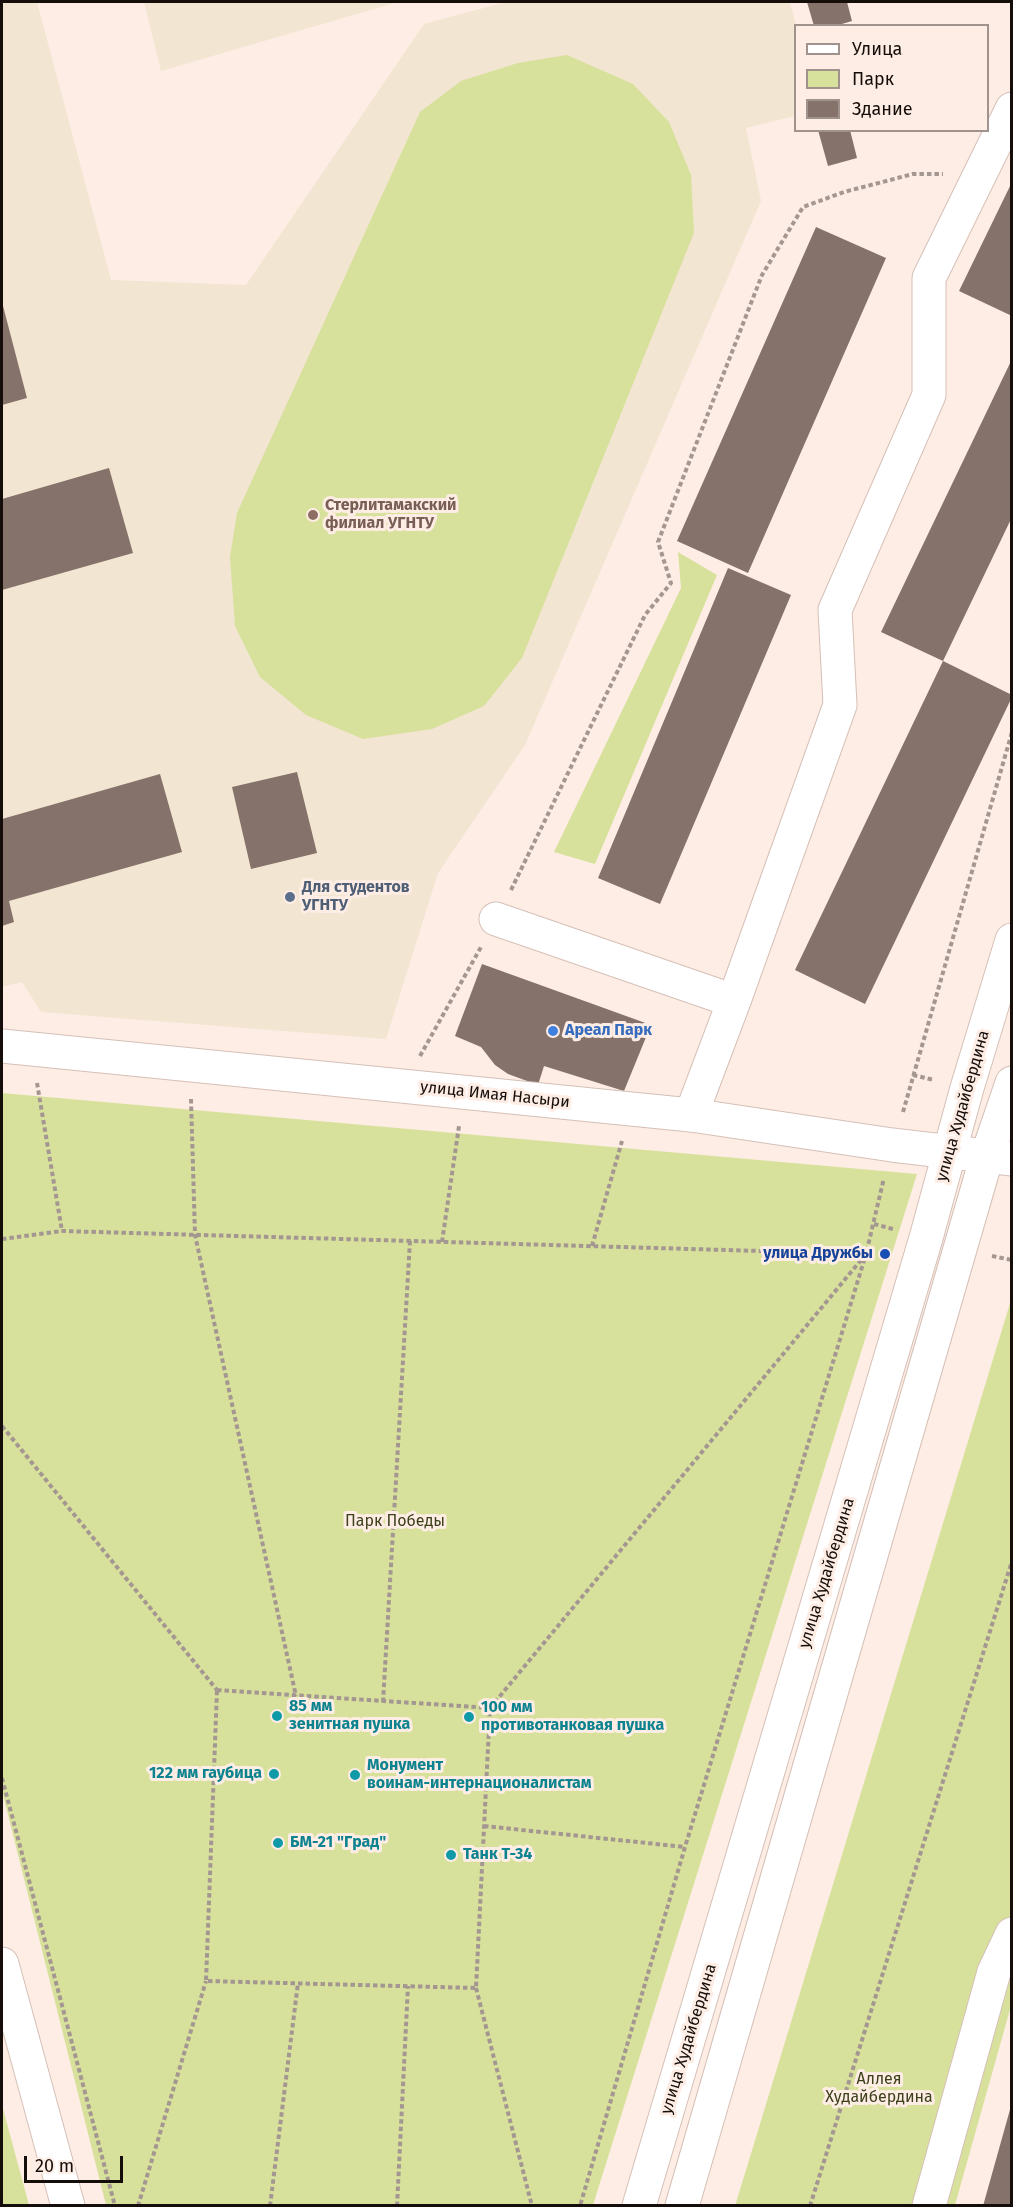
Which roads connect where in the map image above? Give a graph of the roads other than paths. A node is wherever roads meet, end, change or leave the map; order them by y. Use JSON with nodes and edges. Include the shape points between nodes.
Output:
{"nodes":[{"id":1,"x":1011,"y":109,"type":"edge"},
{"id":2,"x":496,"y":919,"type":"road end"},
{"id":3,"x":1011,"y":940,"type":"edge"},
{"id":4,"x":734,"y":1001,"type":"junction"},
{"id":5,"x":16,"y":1048,"type":"edge"},
{"id":6,"x":1011,"y":1083,"type":"edge"},
{"id":7,"x":691,"y":1114,"type":"junction"},
{"id":8,"x":949,"y":1151,"type":"junction"},
{"id":9,"x":999,"y":1157,"type":"edge"},
{"id":10,"x":1011,"y":1934,"type":"edge"},
{"id":11,"x":2,"y":1964,"type":"edge"},
{"id":12,"x":68,"y":2205,"type":"edge"},
{"id":13,"x":639,"y":2205,"type":"edge"},
{"id":14,"x":682,"y":2205,"type":"edge"},
{"id":15,"x":929,"y":2205,"type":"edge"}],
"edges":[{"from":1,"to":4,"type":"main road","via":[[929,278],[929,395],[835,610],[840,705]]},
{"from":2,"to":4,"type":"main road"},
{"from":3,"to":8,"type":"main road","name":"улица Худайбердина"},
{"from":4,"to":7,"type":"main road"},
{"from":5,"to":7,"type":"main road","name":"улица Имая Насыри"},
{"from":6,"to":9,"type":"main road"},
{"from":7,"to":8,"type":"main road","name":"улица Имая Насыри"},
{"from":8,"to":9,"type":"main road","name":"улица Имая Насыри"},
{"from":8,"to":13,"type":"main road","name":"улица Худайбердина"},
{"from":9,"to":14,"type":"main road"},
{"from":10,"to":15,"type":"main road","via":[[994,1972]]},
{"from":11,"to":12,"type":"main road"}]}
